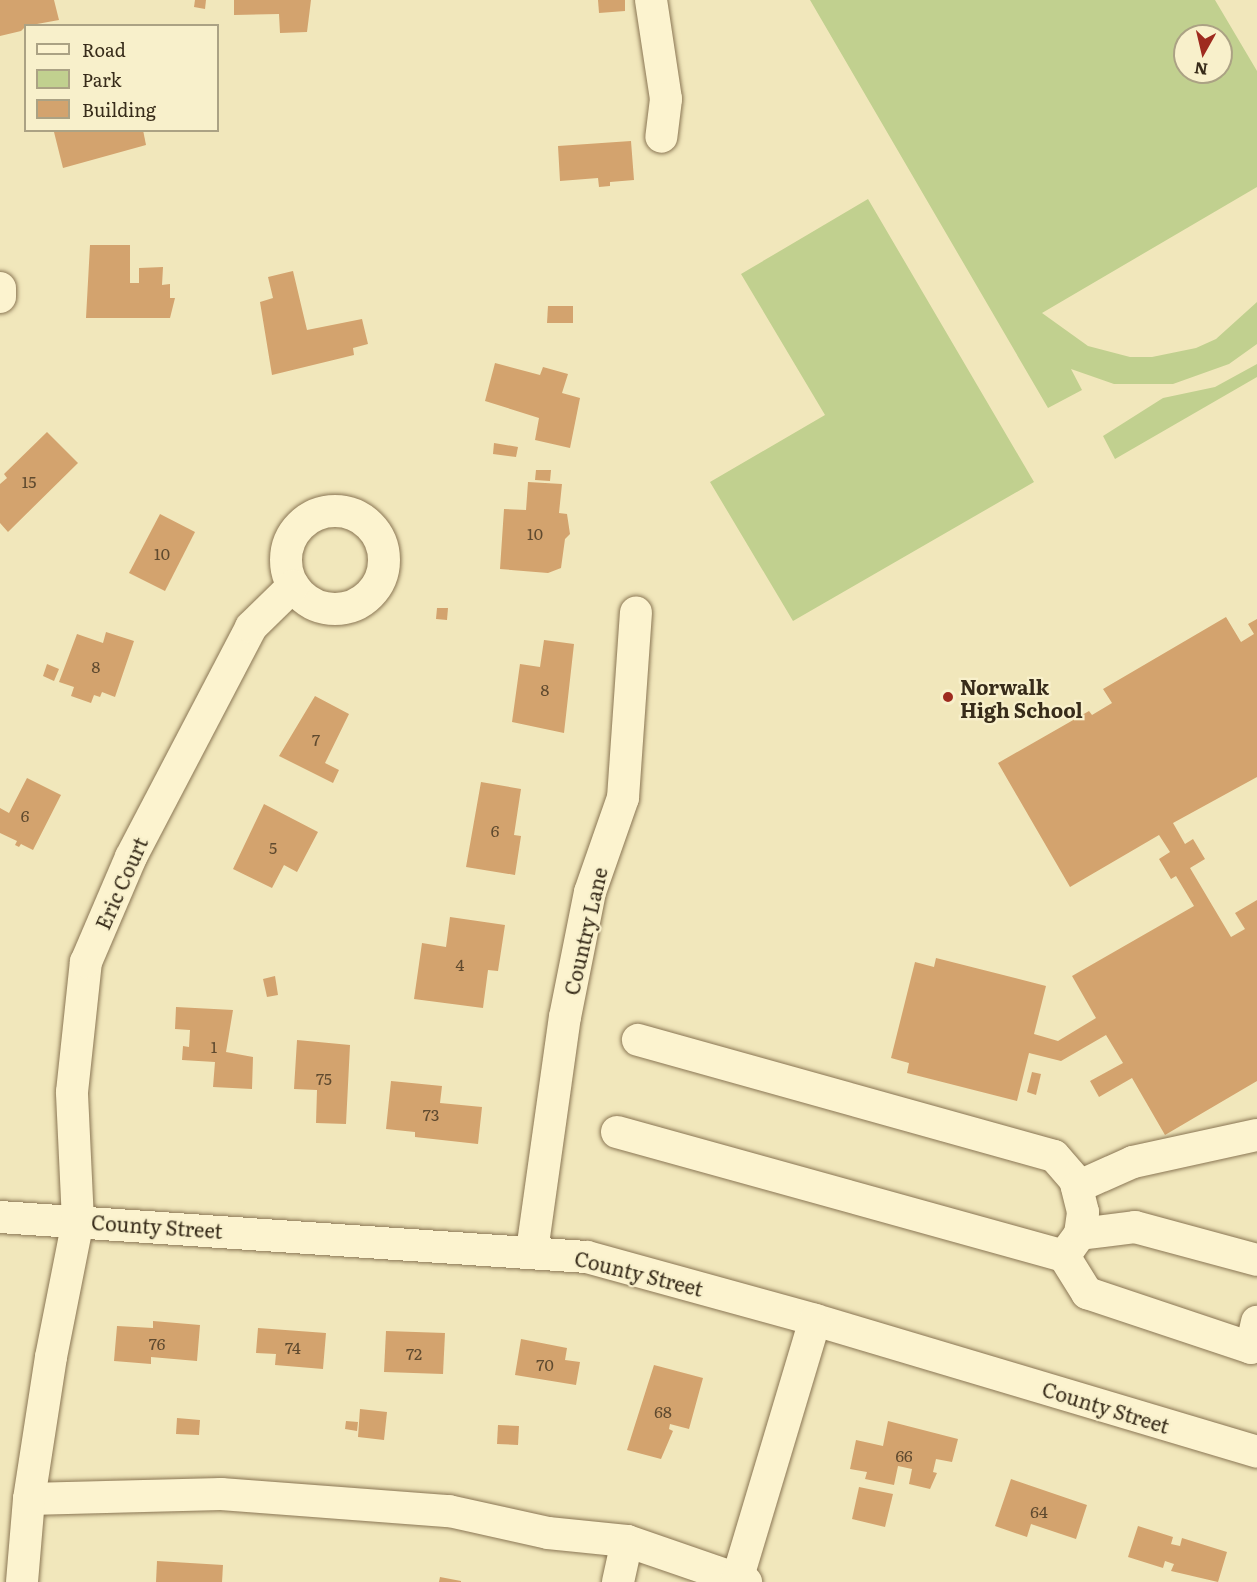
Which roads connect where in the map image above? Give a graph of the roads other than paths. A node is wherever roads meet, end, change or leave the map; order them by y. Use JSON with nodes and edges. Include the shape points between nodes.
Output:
{"nodes":[{"id":1,"x":651,"y":0,"type":"edge"},
{"id":2,"x":661,"y":138,"type":"dead end"},
{"id":3,"x":0,"y":288,"type":"edge"},
{"id":4,"x":0,"y":297,"type":"edge"},
{"id":5,"x":293,"y":586,"type":"dead end"},
{"id":6,"x":636,"y":612,"type":"dead end"},
{"id":7,"x":639,"y":1040,"type":"dead end"},
{"id":8,"x":617,"y":1132,"type":"dead end"},
{"id":9,"x":1257,"y":1135,"type":"edge"},
{"id":10,"x":1077,"y":1187,"type":"junction"},
{"id":11,"x":0,"y":1217,"type":"edge"},
{"id":12,"x":78,"y":1221,"type":"junction"},
{"id":13,"x":1072,"y":1245,"type":"junction"},
{"id":14,"x":532,"y":1251,"type":"junction"},
{"id":15,"x":1257,"y":1260,"type":"edge"},
{"id":16,"x":815,"y":1320,"type":"junction"},
{"id":17,"x":1257,"y":1322,"type":"edge"},
{"id":18,"x":1257,"y":1452,"type":"edge"},
{"id":19,"x":29,"y":1499,"type":"junction"},
{"id":20,"x":627,"y":1541,"type":"junction"},
{"id":21,"x":742,"y":1581,"type":"edge"},
{"id":22,"x":22,"y":1582,"type":"edge"},
{"id":23,"x":618,"y":1582,"type":"edge"}],
"edges":[{"from":1,"to":2,"type":"street","via":[[666,99]]},
{"from":3,"to":4,"type":"street"},
{"from":5,"to":12,"type":"street","name":"Eric Court","via":[[251,627],[131,857],[86,962],[72,1092]]},
{"from":6,"to":14,"type":"street","name":"Country Lane","via":[[623,798],[590,892],[567,1006]]},
{"from":7,"to":10,"type":"street","via":[[1054,1156]]},
{"from":8,"to":13,"type":"street"},
{"from":9,"to":10,"type":"street","via":[[1133,1162]]},
{"from":10,"to":13,"type":"street","via":[[1083,1212]]},
{"from":11,"to":12,"type":"street","name":"County Street"},
{"from":12,"to":14,"type":"street","name":"County Street"},
{"from":12,"to":19,"type":"street","name":"Eric Court"},
{"from":13,"to":15,"type":"street","via":[[1135,1227]]},
{"from":13,"to":17,"type":"street","via":[[1087,1293],[1251,1348]]},
{"from":14,"to":16,"type":"street","name":"County Street","via":[[587,1257]]},
{"from":16,"to":18,"type":"street","name":"County Street"},
{"from":16,"to":21,"type":"street"},
{"from":19,"to":20,"type":"street","via":[[221,1494],[449,1511],[548,1533]]},
{"from":19,"to":22,"type":"street","name":"Eric Court"},
{"from":20,"to":21,"type":"street"},
{"from":20,"to":23,"type":"street"}]}
